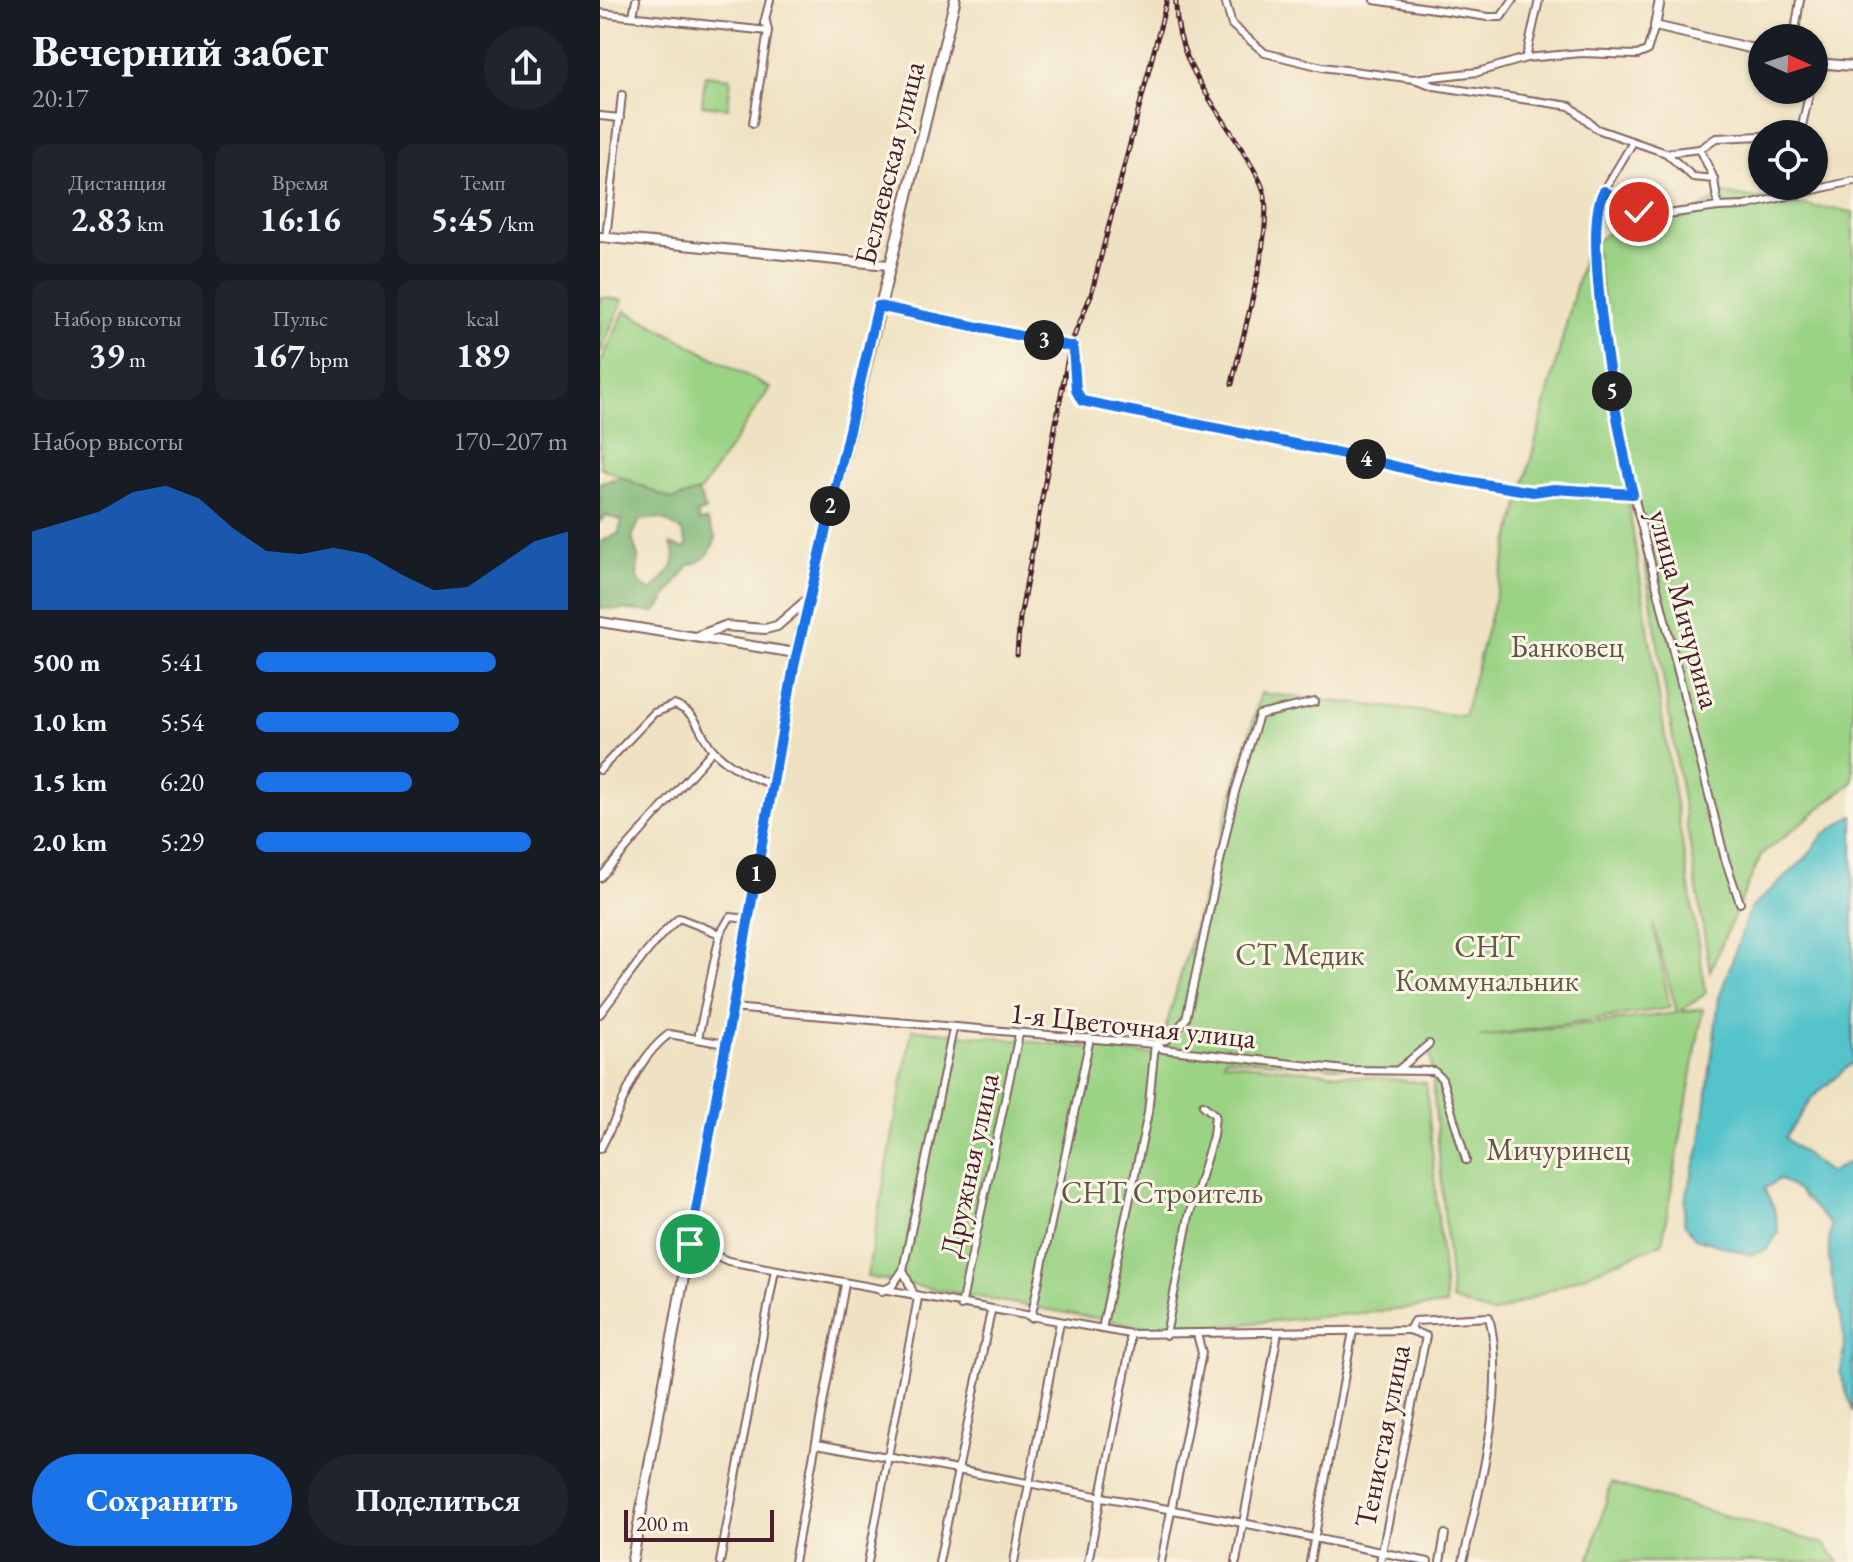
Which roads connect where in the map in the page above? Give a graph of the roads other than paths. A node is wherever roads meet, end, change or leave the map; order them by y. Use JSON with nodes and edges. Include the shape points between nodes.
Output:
{"nodes":[{"id":1,"x":636,"y":0,"type":"edge"},
{"id":2,"x":770,"y":0,"type":"edge"},
{"id":3,"x":955,"y":0,"type":"edge"},
{"id":4,"x":1225,"y":0,"type":"edge"},
{"id":5,"x":1374,"y":0,"type":"edge"},
{"id":6,"x":1513,"y":0,"type":"edge"},
{"id":7,"x":1539,"y":0,"type":"edge"},
{"id":8,"x":1660,"y":0,"type":"edge"},
{"id":9,"x":1800,"y":0,"type":"edge"},
{"id":10,"x":600,"y":13,"type":"edge"},
{"id":11,"x":633,"y":16,"type":"junction"},
{"id":12,"x":1796,"y":24,"type":"edge"},
{"id":13,"x":1655,"y":26,"type":"junction"},
{"id":14,"x":764,"y":30,"type":"junction"},
{"id":15,"x":1748,"y":48,"type":"edge"},
{"id":16,"x":1526,"y":58,"type":"junction"},
{"id":17,"x":1828,"y":64,"type":"edge"},
{"id":18,"x":1853,"y":66,"type":"edge"},
{"id":19,"x":1414,"y":79,"type":"junction"},
{"id":20,"x":622,"y":95,"type":"dead end"},
{"id":21,"x":600,"y":116,"type":"edge"},
{"id":22,"x":620,"y":118,"type":"junction"},
{"id":23,"x":753,"y":123,"type":"dead end"},
{"id":24,"x":1748,"y":137,"type":"edge"},
{"id":25,"x":1633,"y":142,"type":"junction"},
{"id":26,"x":1700,"y":149,"type":"junction"},
{"id":27,"x":1666,"y":153,"type":"junction"},
{"id":28,"x":1714,"y":179,"type":"junction"},
{"id":29,"x":1853,"y":181,"type":"edge"},
{"id":30,"x":1604,"y":191,"type":"junction"},
{"id":31,"x":1718,"y":207,"type":"junction"},
{"id":32,"x":603,"y":238,"type":"edge"},
{"id":33,"x":888,"y":265,"type":"junction"},
{"id":34,"x":878,"y":306,"type":"junction"},
{"id":35,"x":1633,"y":494,"type":"junction"},
{"id":36,"x":808,"y":599,"type":"junction"},
{"id":37,"x":600,"y":622,"type":"edge"},
{"id":38,"x":695,"y":638,"type":"junction"},
{"id":39,"x":796,"y":653,"type":"junction"},
{"id":40,"x":1315,"y":702,"type":"dead end"},
{"id":41,"x":713,"y":750,"type":"junction"},
{"id":42,"x":600,"y":770,"type":"edge"},
{"id":43,"x":771,"y":784,"type":"junction"},
{"id":44,"x":600,"y":878,"type":"edge"},
{"id":45,"x":1740,"y":903,"type":"dead end"},
{"id":46,"x":748,"y":919,"type":"junction"},
{"id":47,"x":720,"y":934,"type":"junction"},
{"id":48,"x":731,"y":1008,"type":"junction"},
{"id":49,"x":600,"y":1014,"type":"edge"},
{"id":50,"x":953,"y":1029,"type":"junction"},
{"id":51,"x":1019,"y":1034,"type":"junction"},
{"id":52,"x":698,"y":1038,"type":"junction"},
{"id":53,"x":1090,"y":1038,"type":"junction"},
{"id":54,"x":725,"y":1044,"type":"junction"},
{"id":55,"x":1155,"y":1044,"type":"junction"},
{"id":56,"x":1429,"y":1044,"type":"dead end"},
{"id":57,"x":1395,"y":1072,"type":"junction"},
{"id":58,"x":1203,"y":1105,"type":"dead end"},
{"id":59,"x":600,"y":1149,"type":"edge"},
{"id":60,"x":1466,"y":1160,"type":"dead end"},
{"id":61,"x":690,"y":1244,"type":"junction"},
{"id":62,"x":775,"y":1270,"type":"junction"},
{"id":63,"x":903,"y":1270,"type":"junction"},
{"id":64,"x":845,"y":1284,"type":"junction"},
{"id":65,"x":882,"y":1291,"type":"junction"},
{"id":66,"x":916,"y":1298,"type":"junction"},
{"id":67,"x":961,"y":1306,"type":"junction"},
{"id":68,"x":991,"y":1311,"type":"junction"},
{"id":69,"x":1031,"y":1318,"type":"junction"},
{"id":70,"x":1060,"y":1322,"type":"junction"},
{"id":71,"x":1102,"y":1329,"type":"junction"},
{"id":72,"x":1409,"y":1330,"type":"junction"},
{"id":73,"x":1353,"y":1331,"type":"junction"},
{"id":74,"x":1278,"y":1332,"type":"junction"},
{"id":75,"x":1130,"y":1334,"type":"junction"},
{"id":76,"x":1197,"y":1334,"type":"junction"},
{"id":77,"x":1166,"y":1335,"type":"junction"},
{"id":78,"x":817,"y":1444,"type":"junction"},
{"id":79,"x":889,"y":1459,"type":"junction"},
{"id":80,"x":957,"y":1471,"type":"junction"},
{"id":81,"x":1029,"y":1484,"type":"junction"},
{"id":82,"x":1100,"y":1498,"type":"junction"},
{"id":83,"x":1172,"y":1511,"type":"junction"},
{"id":84,"x":1243,"y":1523,"type":"junction"},
{"id":85,"x":1445,"y":1534,"type":"dead end"},
{"id":86,"x":1314,"y":1538,"type":"junction"},
{"id":87,"x":1382,"y":1552,"type":"junction"},
{"id":88,"x":632,"y":1562,"type":"edge"},
{"id":89,"x":720,"y":1562,"type":"edge"},
{"id":90,"x":794,"y":1562,"type":"edge"},
{"id":91,"x":868,"y":1562,"type":"edge"},
{"id":92,"x":939,"y":1562,"type":"edge"},
{"id":93,"x":1014,"y":1562,"type":"edge"},
{"id":94,"x":1088,"y":1562,"type":"edge"},
{"id":95,"x":1161,"y":1562,"type":"edge"},
{"id":96,"x":1236,"y":1562,"type":"edge"},
{"id":97,"x":1310,"y":1562,"type":"edge"},
{"id":98,"x":1380,"y":1562,"type":"edge"},
{"id":99,"x":1428,"y":1562,"type":"edge"},
{"id":100,"x":1440,"y":1562,"type":"edge"},
{"id":101,"x":1463,"y":1562,"type":"edge"}],
"edges":[{"from":1,"to":11,"type":"street"},
{"from":2,"to":14,"type":"street"},
{"from":3,"to":33,"type":"main road","name":"Беляевская улица"},
{"from":4,"to":19,"type":"street","via":[[1232,25],[1265,53]]},
{"from":5,"to":6,"type":"street","via":[[1488,17],[1501,17]]},
{"from":7,"to":16,"type":"street"},
{"from":8,"to":13,"type":"street"},
{"from":9,"to":12,"type":"street"},
{"from":10,"to":11,"type":"street"},
{"from":11,"to":14,"type":"street"},
{"from":13,"to":15,"type":"street"},
{"from":13,"to":16,"type":"street","via":[[1647,51],[1637,55]]},
{"from":14,"to":23,"type":"street"},
{"from":16,"to":19,"type":"street","via":[[1478,72]]},
{"from":17,"to":18,"type":"street"},
{"from":19,"to":25,"type":"street","via":[[1570,106],[1597,129]]},
{"from":20,"to":22,"type":"street"},
{"from":21,"to":22,"type":"street"},
{"from":22,"to":32,"type":"street"},
{"from":24,"to":26,"type":"street","via":[[1716,138]]},
{"from":25,"to":27,"type":"street"},
{"from":25,"to":30,"type":"street","name":"улица Мичурина"},
{"from":26,"to":27,"type":"street"},
{"from":26,"to":28,"type":"street"},
{"from":27,"to":28,"type":"street","via":[[1693,177]]},
{"from":28,"to":31,"type":"street"},
{"from":29,"to":31,"type":"street"},
{"from":30,"to":31,"type":"street","via":[[1653,216]]},
{"from":30,"to":35,"type":"street","name":"улица Мичурина","via":[[1594,242],[1616,424]]},
{"from":32,"to":33,"type":"street"},
{"from":33,"to":34,"type":"main road","name":"Беляевская улица"},
{"from":34,"to":35,"type":"street","via":[[1073,347],[1076,390],[1082,401],[1449,479],[1533,492]]},
{"from":34,"to":36,"type":"main road","name":"Беляевская улица"},
{"from":35,"to":45,"type":"street","name":"улица Мичурина"},
{"from":36,"to":38,"type":"street","via":[[777,626],[725,626]]},
{"from":36,"to":39,"type":"main road","name":"Беляевская улица"},
{"from":37,"to":38,"type":"street"},
{"from":38,"to":39,"type":"street"},
{"from":39,"to":43,"type":"main road","name":"Беляевская улица"},
{"from":40,"to":55,"type":"street","via":[[1259,715],[1235,792],[1186,1019],[1168,1039]]},
{"from":41,"to":42,"type":"street","via":[[698,722],[674,705],[654,713]]},
{"from":41,"to":43,"type":"street","via":[[750,777]]},
{"from":41,"to":44,"type":"street"},
{"from":43,"to":46,"type":"main road","name":"Беляевская улица"},
{"from":46,"to":47,"type":"street","via":[[730,917]]},
{"from":46,"to":48,"type":"main road","name":"Беляевская улица"},
{"from":47,"to":49,"type":"street","via":[[679,918],[650,943]]},
{"from":47,"to":52,"type":"street"},
{"from":48,"to":50,"type":"street","name":"1-я Цветочная улица"},
{"from":48,"to":54,"type":"main road","name":"Беляевская улица"},
{"from":50,"to":51,"type":"street","name":"1-я Цветочная улица"},
{"from":50,"to":63,"type":"street"},
{"from":51,"to":53,"type":"street","name":"1-я Цветочная улица"},
{"from":51,"to":67,"type":"street","name":"Дружная улица"},
{"from":52,"to":54,"type":"street"},
{"from":52,"to":59,"type":"street","via":[[669,1034],[645,1057]]},
{"from":53,"to":55,"type":"street","name":"1-я Цветочная улица"},
{"from":53,"to":69,"type":"street"},
{"from":54,"to":61,"type":"main road","name":"Беляевская улица"},
{"from":55,"to":57,"type":"street","name":"1-я Цветочная улица","via":[[1238,1060]]},
{"from":55,"to":71,"type":"street","via":[[1148,1113]]},
{"from":56,"to":57,"type":"street"},
{"from":57,"to":60,"type":"street","name":"1-я Цветочная улица","via":[[1434,1071],[1442,1079]]},
{"from":58,"to":77,"type":"street","via":[[1215,1115],[1213,1136],[1189,1216]]},
{"from":61,"to":62,"type":"street","via":[[728,1261]]},
{"from":61,"to":88,"type":"main road","name":"Беляевская улица"},
{"from":62,"to":64,"type":"street"},
{"from":62,"to":89,"type":"street"},
{"from":63,"to":65,"type":"street"},
{"from":63,"to":66,"type":"street"},
{"from":64,"to":65,"type":"street"},
{"from":64,"to":78,"type":"street"},
{"from":65,"to":66,"type":"street"},
{"from":66,"to":67,"type":"street"},
{"from":66,"to":79,"type":"street"},
{"from":67,"to":68,"type":"street"},
{"from":68,"to":69,"type":"street"},
{"from":68,"to":80,"type":"street"},
{"from":69,"to":70,"type":"street"},
{"from":70,"to":71,"type":"street"},
{"from":70,"to":81,"type":"street"},
{"from":71,"to":75,"type":"street"},
{"from":72,"to":73,"type":"street"},
{"from":72,"to":87,"type":"street","name":"Тенистая улица","via":[[1426,1336]]},
{"from":72,"to":101,"type":"street","via":[[1414,1321],[1489,1317],[1496,1345],[1497,1384]]},
{"from":73,"to":74,"type":"street"},
{"from":73,"to":86,"type":"street"},
{"from":74,"to":76,"type":"street"},
{"from":74,"to":84,"type":"street"},
{"from":75,"to":77,"type":"street"},
{"from":75,"to":82,"type":"street"},
{"from":76,"to":77,"type":"street"},
{"from":76,"to":83,"type":"street","via":[[1202,1353]]},
{"from":78,"to":79,"type":"street"},
{"from":78,"to":90,"type":"street"},
{"from":79,"to":80,"type":"street"},
{"from":79,"to":91,"type":"street"},
{"from":80,"to":81,"type":"street"},
{"from":80,"to":92,"type":"street"},
{"from":81,"to":82,"type":"street"},
{"from":81,"to":93,"type":"street"},
{"from":82,"to":83,"type":"street"},
{"from":82,"to":94,"type":"street"},
{"from":83,"to":84,"type":"street"},
{"from":83,"to":95,"type":"street"},
{"from":84,"to":86,"type":"street"},
{"from":84,"to":96,"type":"street"},
{"from":85,"to":100,"type":"street"},
{"from":86,"to":87,"type":"street"},
{"from":86,"to":97,"type":"street"},
{"from":87,"to":98,"type":"street","name":"Тенистая улица"},
{"from":87,"to":99,"type":"street"}]}
